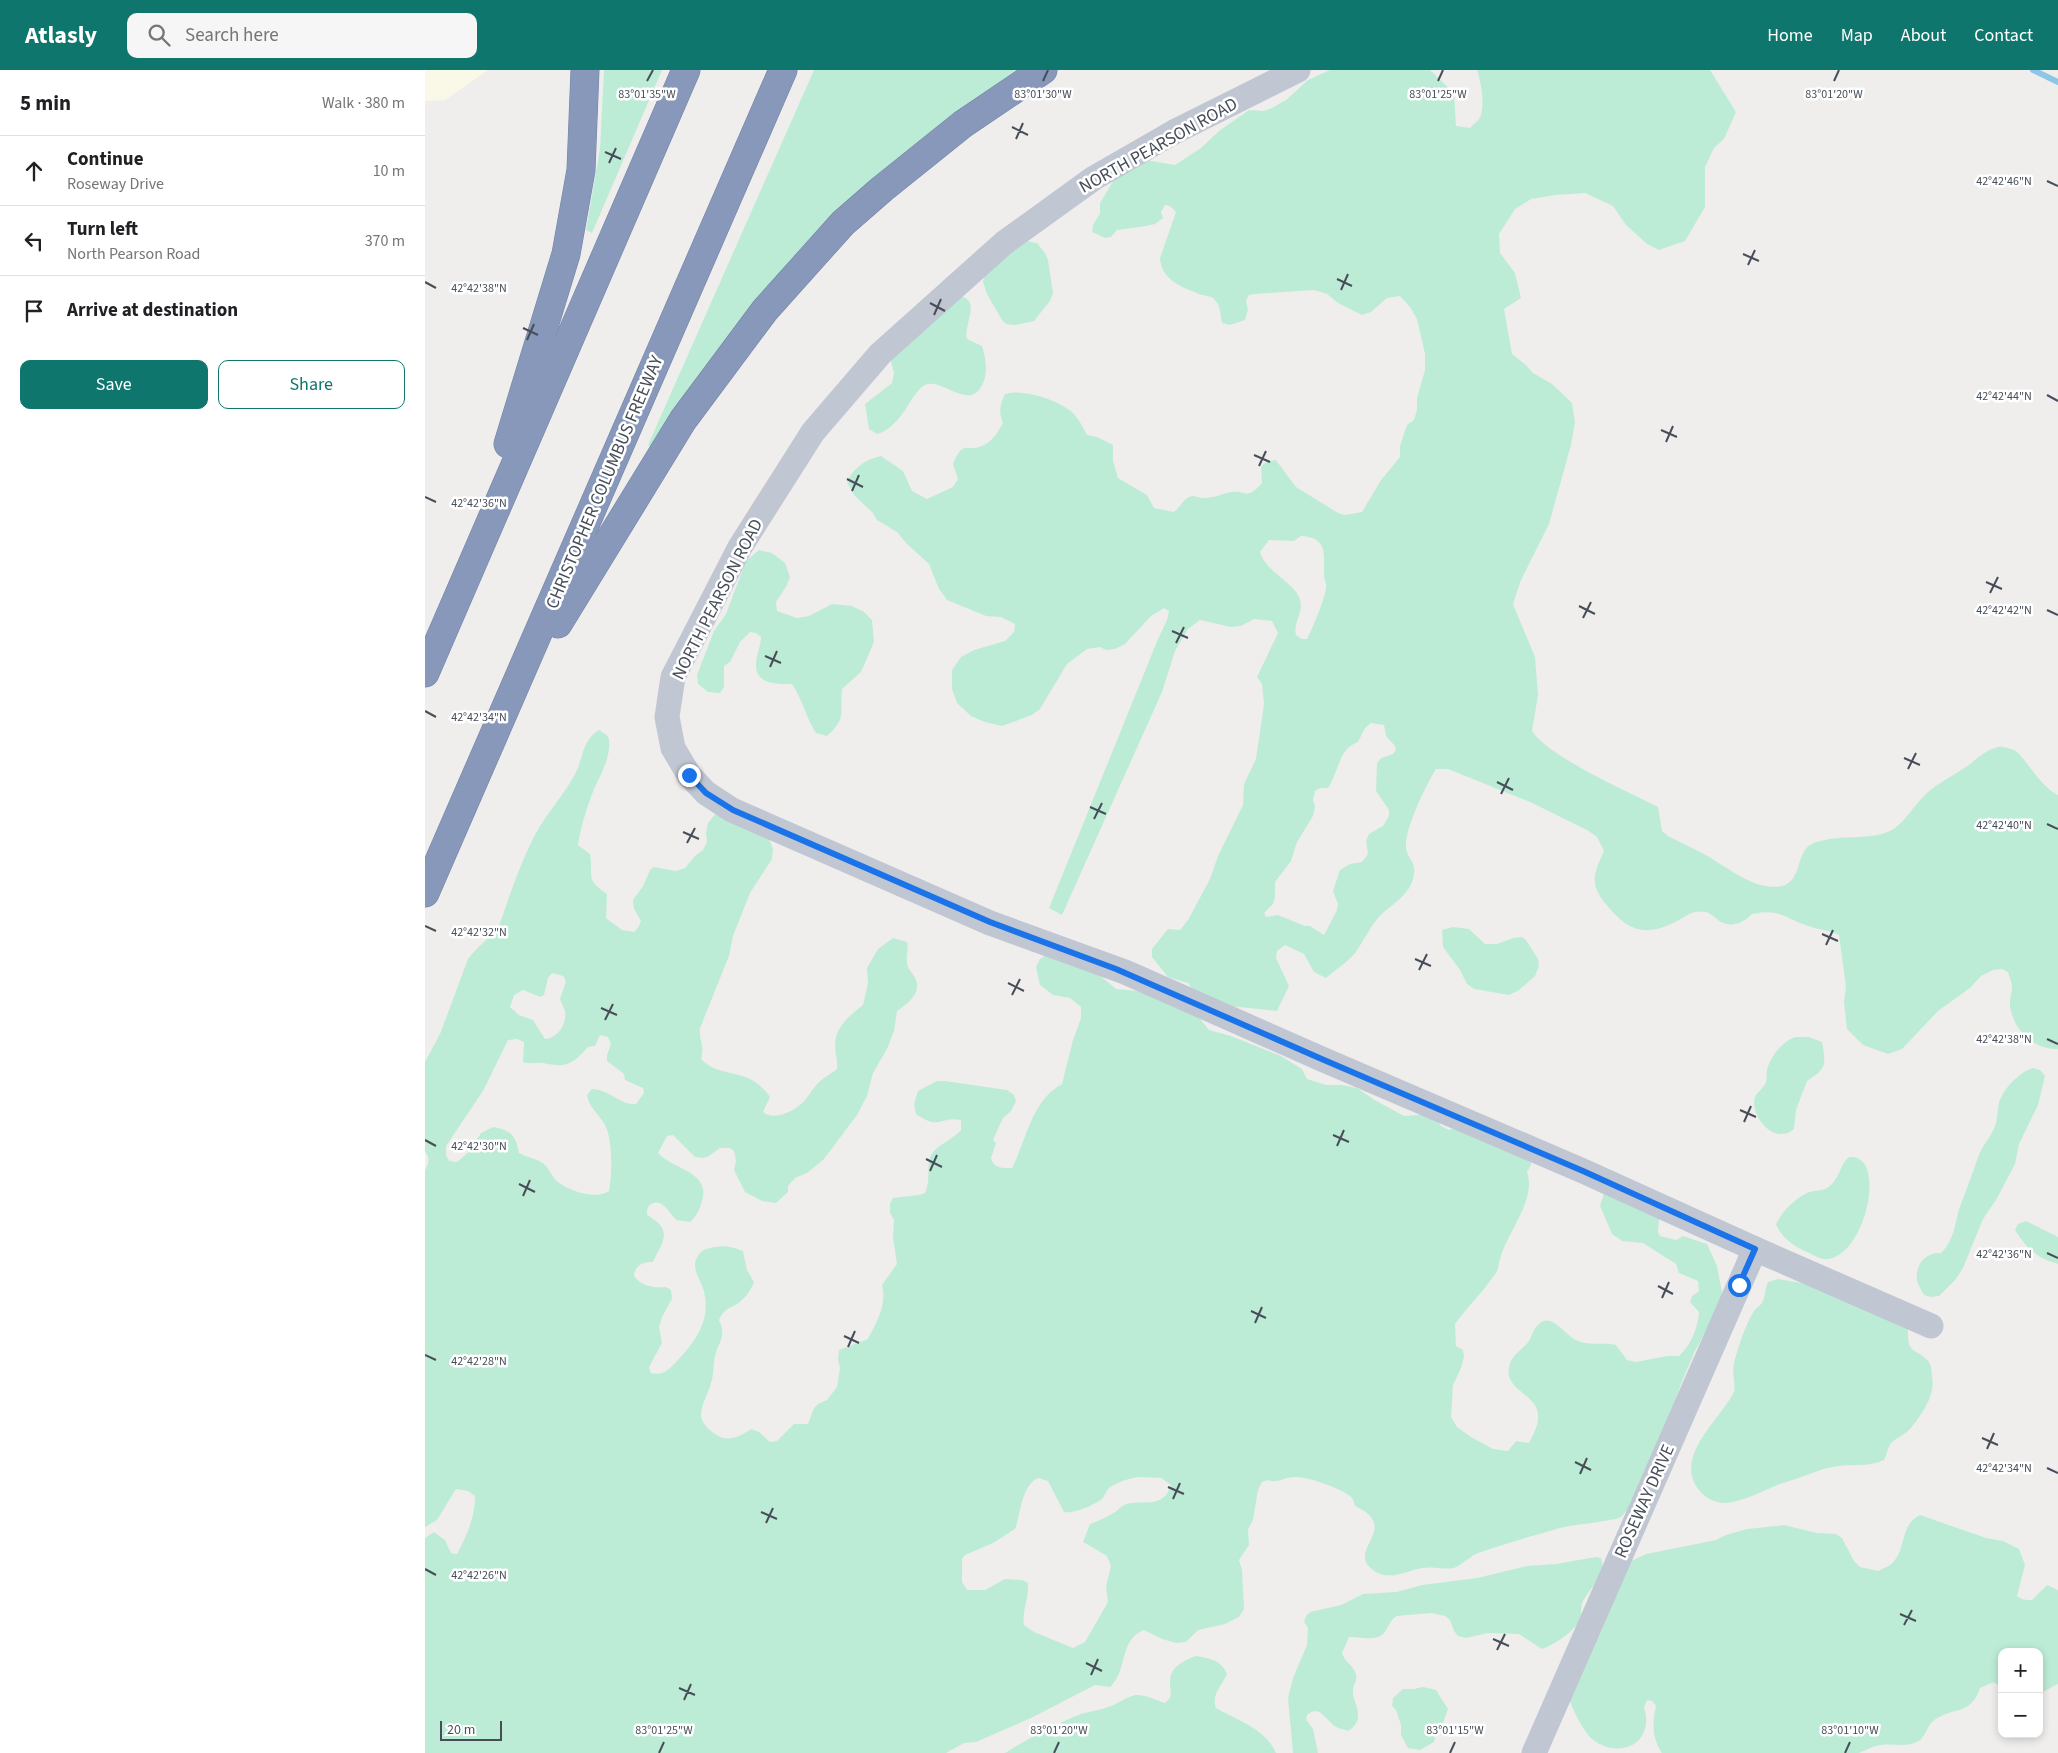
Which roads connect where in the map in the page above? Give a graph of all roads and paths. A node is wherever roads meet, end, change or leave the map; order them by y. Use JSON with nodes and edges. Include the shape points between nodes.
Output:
{"nodes":[{"id":1,"x":585,"y":70,"type":"edge"},
{"id":2,"x":686,"y":70,"type":"edge"},
{"id":3,"x":783,"y":70,"type":"edge"},
{"id":4,"x":1043,"y":70,"type":"edge"},
{"id":5,"x":1298,"y":70,"type":"edge"},
{"id":6,"x":467,"y":575,"type":"junction"},
{"id":7,"x":425,"y":672,"type":"edge"},
{"id":8,"x":507,"y":707,"type":"junction"},
{"id":9,"x":425,"y":893,"type":"edge"},
{"id":10,"x":1755,"y":1249,"type":"junction"},
{"id":11,"x":1931,"y":1326,"type":"dead end"},
{"id":12,"x":1534,"y":1753,"type":"edge"}],
"edges":[{"from":1,"to":6,"type":"highway","via":[[581,170],[566,254]]},
{"from":2,"to":6,"type":"highway"},
{"from":3,"to":8,"type":"highway","name":"CHRISTOPHER COLUMBUS FREEWAY"},
{"from":4,"to":8,"type":"highway","via":[[963,124],[882,188],[843,223],[765,310],[683,420]]},
{"from":5,"to":10,"type":"street","name":"NORTH PEARSON ROAD","via":[[1175,132],[1094,178],[1004,243],[880,354],[813,432],[740,547],[673,677],[667,716],[673,748],[689,775],[706,793],[733,810],[990,922],[1116,969]]},
{"from":6,"to":7,"type":"highway"},
{"from":8,"to":9,"type":"highway","name":"CHRISTOPHER COLUMBUS FREEWAY"},
{"from":10,"to":11,"type":"street","name":"NORTH PEARSON ROAD"},
{"from":10,"to":12,"type":"street","name":"ROSEWAY DRIVE"}]}
